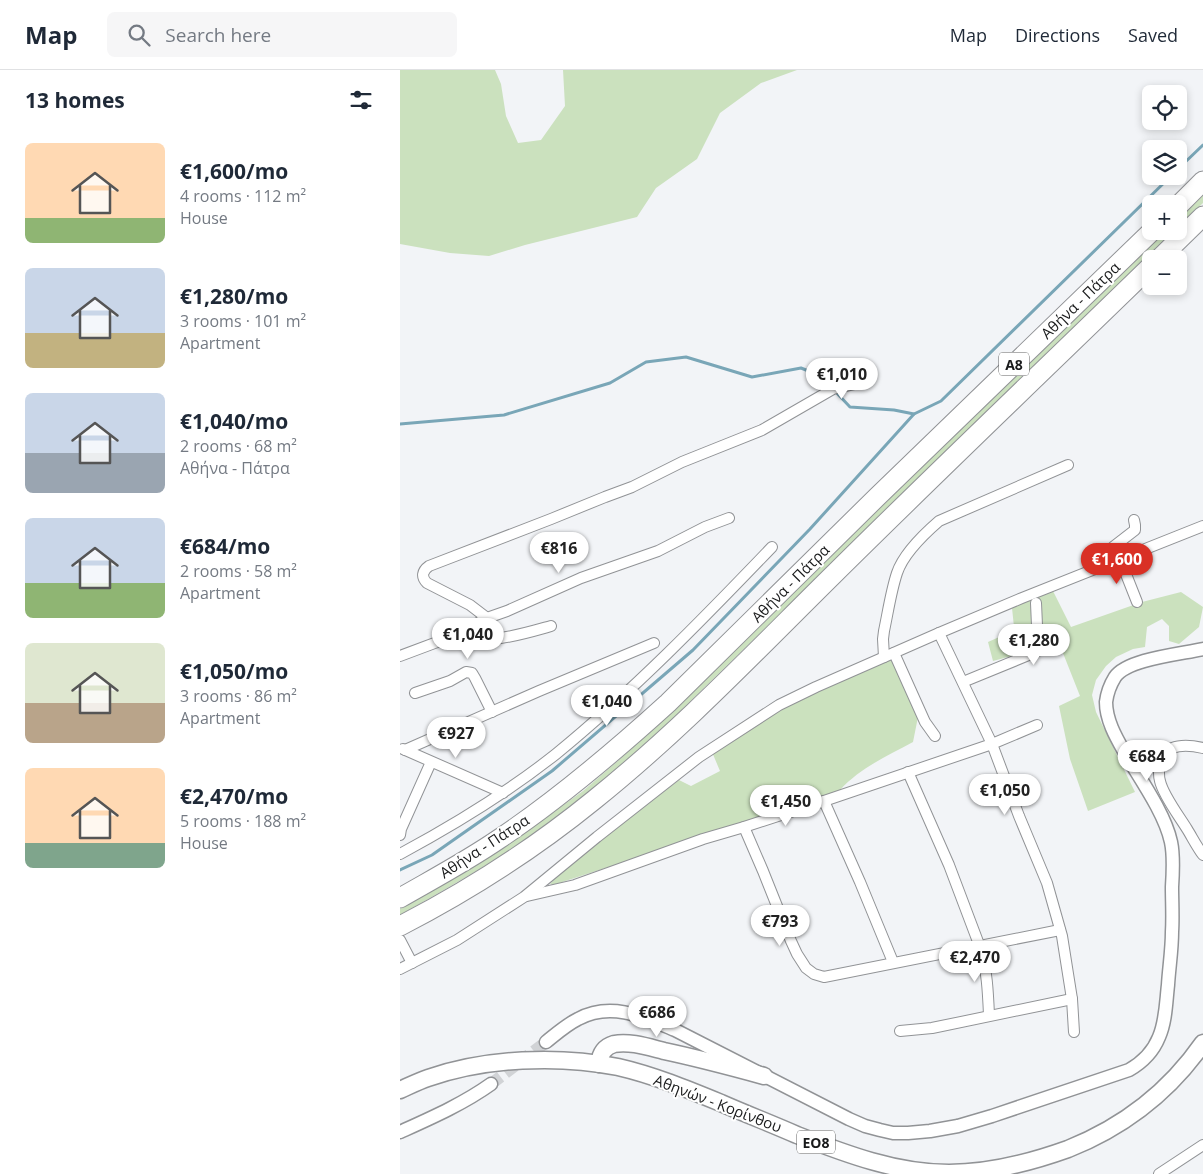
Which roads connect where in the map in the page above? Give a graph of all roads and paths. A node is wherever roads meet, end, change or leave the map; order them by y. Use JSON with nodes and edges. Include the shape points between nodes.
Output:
{"nodes":[{"id":1,"x":1203,"y":181,"type":"edge"},
{"id":2,"x":1187,"y":197,"type":"edge"},
{"id":3,"x":1203,"y":216,"type":"edge"},
{"id":4,"x":1143,"y":240,"type":"edge"},
{"id":5,"x":1168,"y":250,"type":"edge"},
{"id":6,"x":1142,"y":275,"type":"edge"},
{"id":7,"x":868,"y":381,"type":"dead end"},
{"id":8,"x":1068,"y":465,"type":"dead end"},
{"id":9,"x":729,"y":518,"type":"dead end"},
{"id":10,"x":1134,"y":520,"type":"dead end"},
{"id":11,"x":1203,"y":526,"type":"edge"},
{"id":12,"x":772,"y":547,"type":"dead end"},
{"id":13,"x":1120,"y":559,"type":"junction"},
{"id":14,"x":1106,"y":564,"type":"junction"},
{"id":15,"x":1137,"y":602,"type":"dead end"},
{"id":16,"x":1036,"y":603,"type":"dead end"},
{"id":17,"x":487,"y":618,"type":"junction"},
{"id":18,"x":550,"y":626,"type":"dead end"},
{"id":19,"x":939,"y":633,"type":"junction"},
{"id":20,"x":456,"y":635,"type":"junction"},
{"id":21,"x":654,"y":643,"type":"dead end"},
{"id":22,"x":1203,"y":649,"type":"edge"},
{"id":23,"x":894,"y":653,"type":"junction"},
{"id":24,"x":401,"y":654,"type":"edge"},
{"id":25,"x":884,"y":657,"type":"junction"},
{"id":26,"x":963,"y":682,"type":"junction"},
{"id":27,"x":415,"y":694,"type":"dead end"},
{"id":28,"x":492,"y":712,"type":"junction"},
{"id":29,"x":1038,"y":725,"type":"dead end"},
{"id":30,"x":934,"y":736,"type":"dead end"},
{"id":31,"x":992,"y":744,"type":"junction"},
{"id":32,"x":1203,"y":748,"type":"edge"},
{"id":33,"x":402,"y":749,"type":"edge"},
{"id":34,"x":431,"y":762,"type":"junction"},
{"id":35,"x":908,"y":772,"type":"junction"},
{"id":36,"x":503,"y":793,"type":"junction"},
{"id":37,"x":824,"y":801,"type":"junction"},
{"id":38,"x":744,"y":827,"type":"junction"},
{"id":39,"x":400,"y":835,"type":"edge"},
{"id":40,"x":400,"y":854,"type":"edge"},
{"id":41,"x":1203,"y":855,"type":"edge"},
{"id":42,"x":524,"y":897,"type":"junction"},
{"id":43,"x":400,"y":898,"type":"edge"},
{"id":44,"x":400,"y":926,"type":"edge"},
{"id":45,"x":1060,"y":930,"type":"junction"},
{"id":46,"x":400,"y":940,"type":"edge"},
{"id":47,"x":980,"y":947,"type":"junction"},
{"id":48,"x":893,"y":962,"type":"junction"},
{"id":49,"x":412,"y":963,"type":"junction"},
{"id":50,"x":400,"y":969,"type":"edge"},
{"id":51,"x":1072,"y":999,"type":"junction"},
{"id":52,"x":989,"y":1015,"type":"junction"},
{"id":53,"x":900,"y":1031,"type":"dead end"},
{"id":54,"x":1074,"y":1032,"type":"dead end"},
{"id":55,"x":546,"y":1042,"type":"tunnel mouth"},
{"id":56,"x":1203,"y":1043,"type":"edge"},
{"id":57,"x":599,"y":1064,"type":"junction"},
{"id":58,"x":764,"y":1076,"type":"junction"},
{"id":59,"x":491,"y":1084,"type":"tunnel mouth"},
{"id":60,"x":400,"y":1090,"type":"edge"},
{"id":61,"x":400,"y":1132,"type":"edge"},
{"id":62,"x":1203,"y":1146,"type":"edge"},
{"id":63,"x":1159,"y":1174,"type":"edge"}],
"edges":[{"from":1,"to":2,"type":"highway"},
{"from":3,"to":5,"type":"highway"},
{"from":4,"to":43,"type":"highway","name":"Αθήνα - Πάτρα","number":"Α8","via":[[632,736],[517,827]]},
{"from":6,"to":44,"type":"highway","name":"Αθήνα - Πάτρα","number":"Α8","via":[[630,770],[511,861]]},
{"from":7,"to":17,"type":"street","via":[[833,389],[762,430],[682,462],[632,487],[424,569],[423,579],[427,583],[470,605]]},
{"from":8,"to":25,"type":"street","via":[[939,521],[926,533],[897,572],[884,631]]},
{"from":9,"to":17,"type":"street","via":[[658,551],[581,578]]},
{"from":10,"to":14,"type":"street","via":[[1134,530],[1113,547]]},
{"from":11,"to":13,"type":"street"},
{"from":12,"to":36,"type":"street","via":[[699,622],[596,719]]},
{"from":13,"to":14,"type":"street"},
{"from":13,"to":15,"type":"street"},
{"from":14,"to":19,"type":"street"},
{"from":16,"to":26,"type":"street","via":[[1036,652]]},
{"from":17,"to":20,"type":"street"},
{"from":18,"to":20,"type":"street","via":[[495,640]]},
{"from":19,"to":23,"type":"street"},
{"from":19,"to":26,"type":"street"},
{"from":20,"to":24,"type":"street"},
{"from":21,"to":28,"type":"street"},
{"from":22,"to":58,"type":"street","via":[[1137,663],[1115,676],[1108,689],[1106,703],[1114,735],[1160,812],[1173,855],[1172,933],[1165,1009],[1158,1039],[1144,1060],[1129,1070],[992,1116],[958,1126],[908,1133],[865,1126]]},
{"from":23,"to":25,"type":"street"},
{"from":23,"to":30,"type":"street"},
{"from":25,"to":42,"type":"street","via":[[779,706],[707,752]]},
{"from":26,"to":31,"type":"street"},
{"from":27,"to":28,"type":"street","via":[[470,672]]},
{"from":28,"to":33,"type":"street"},
{"from":29,"to":31,"type":"street"},
{"from":31,"to":35,"type":"street"},
{"from":31,"to":45,"type":"street","via":[[1047,883]]},
{"from":32,"to":41,"type":"street","via":[[1185,746],[1170,749],[1163,754],[1159,768],[1160,781],[1169,800]]},
{"from":33,"to":34,"type":"street"},
{"from":34,"to":36,"type":"street"},
{"from":34,"to":39,"type":"street"},
{"from":35,"to":37,"type":"street"},
{"from":35,"to":47,"type":"street","via":[[949,865]]},
{"from":36,"to":40,"type":"street"},
{"from":37,"to":38,"type":"street"},
{"from":37,"to":48,"type":"street"},
{"from":38,"to":42,"type":"street","via":[[575,885]]},
{"from":38,"to":48,"type":"street","via":[[791,941],[806,968],[824,977]]},
{"from":42,"to":49,"type":"street","via":[[457,940]]},
{"from":45,"to":47,"type":"street"},
{"from":45,"to":51,"type":"street"},
{"from":46,"to":49,"type":"street"},
{"from":47,"to":48,"type":"street"},
{"from":47,"to":52,"type":"street","via":[[987,979]]},
{"from":49,"to":50,"type":"street"},
{"from":51,"to":52,"type":"street"},
{"from":51,"to":54,"type":"street"},
{"from":52,"to":53,"type":"street","via":[[932,1028]]},
{"from":55,"to":58,"type":"street","via":[[579,1018],[606,1010],[619,1011],[675,1030]]},
{"from":56,"to":57,"type":"main road","name":"Αθηνών - Κορίνθου","number":"ΕΟ8","via":[[1166,1088],[1103,1133],[1041,1158],[965,1173],[914,1171],[868,1161],[680,1086]]},
{"from":57,"to":58,"type":"main road","via":[[606,1048],[613,1044],[626,1044]]},
{"from":57,"to":60,"type":"main road","name":"Αθηνών - Κορίνθου","number":"ΕΟ8","via":[[540,1060],[500,1062],[427,1078]]},
{"from":59,"to":61,"type":"street","via":[[456,1106]]},
{"from":62,"to":63,"type":"street"}]}
